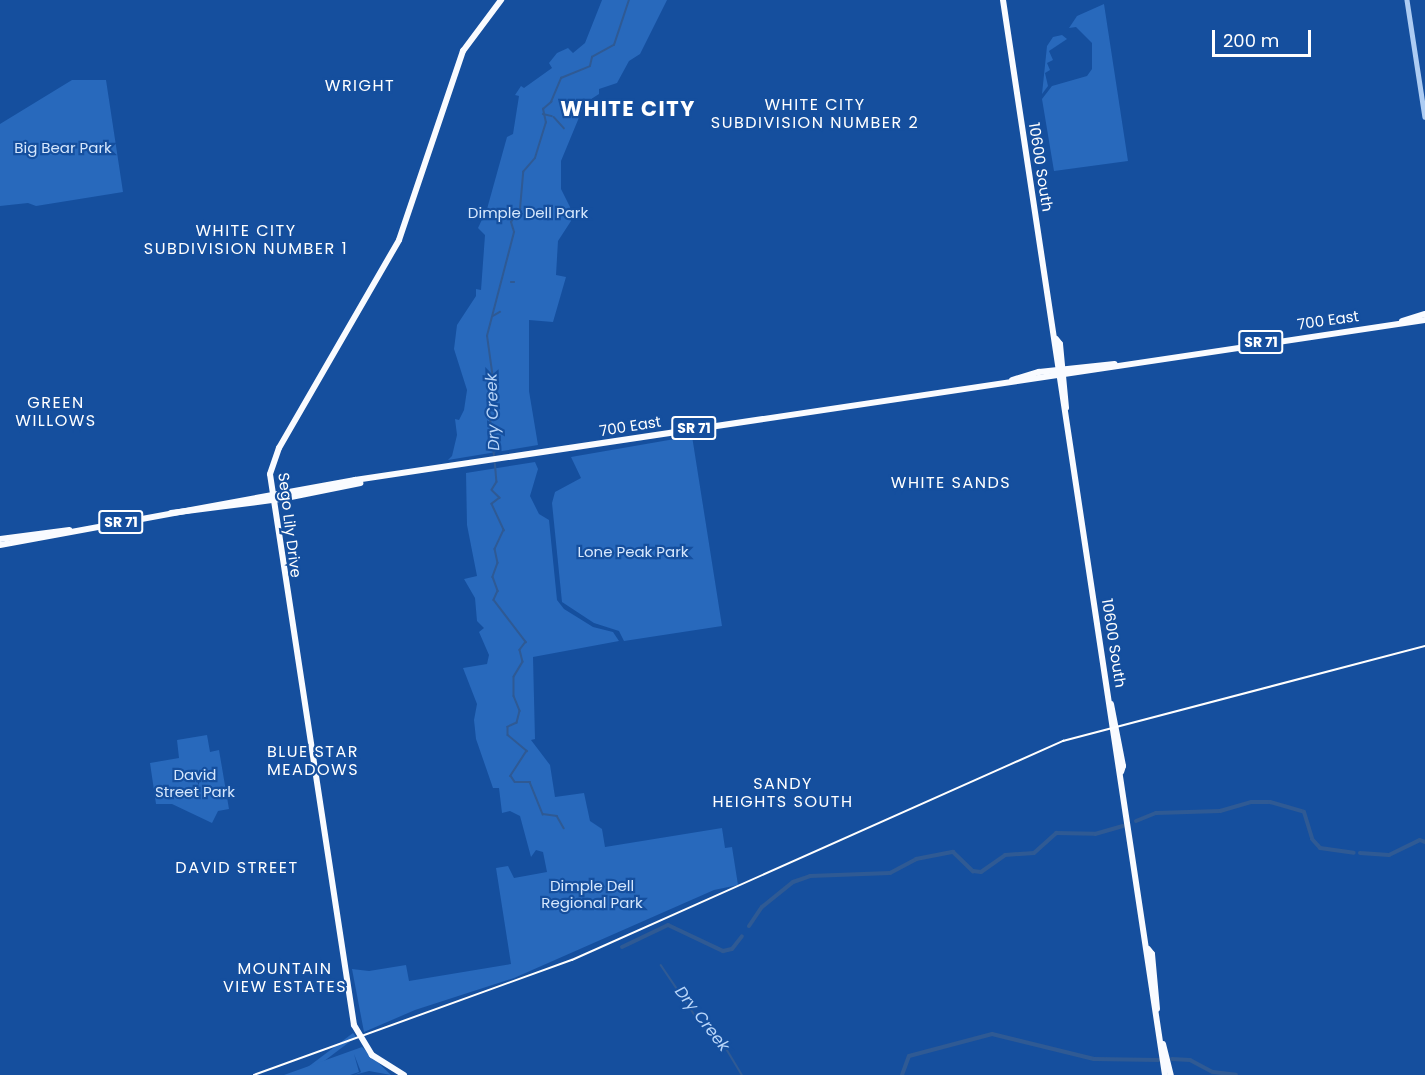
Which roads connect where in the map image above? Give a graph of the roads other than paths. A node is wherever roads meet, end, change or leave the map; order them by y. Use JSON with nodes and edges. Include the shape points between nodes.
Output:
{"nodes":[{"id":1,"x":501,"y":0,"type":"edge"},
{"id":2,"x":1003,"y":0,"type":"edge"},
{"id":3,"x":1407,"y":0,"type":"edge"},
{"id":4,"x":1425,"y":117,"type":"edge"},
{"id":5,"x":1425,"y":314,"type":"edge"},
{"id":6,"x":1425,"y":320,"type":"edge"},
{"id":7,"x":1402,"y":321,"type":"junction"},
{"id":8,"x":1061,"y":372,"type":"junction"},
{"id":9,"x":272,"y":497,"type":"junction"},
{"id":10,"x":70,"y":530,"type":"junction"},
{"id":11,"x":0,"y":539,"type":"edge"},
{"id":12,"x":0,"y":544,"type":"edge"},
{"id":13,"x":1163,"y":1044,"type":"junction"},
{"id":14,"x":404,"y":1075,"type":"edge"},
{"id":15,"x":1168,"y":1075,"type":"edge"}],
"edges":[{"from":1,"to":9,"type":"main road","name":"Sego Lily Drive","via":[[463,51],[399,240],[275,455],[270,474]]},
{"from":2,"to":8,"type":"main road","name":"10600 South"},
{"from":3,"to":4,"type":"street"},
{"from":5,"to":7,"type":"main road","name":"700 East","number":"SR 71"},
{"from":6,"to":7,"type":"main road","name":"700 East","number":"SR 71"},
{"from":7,"to":8,"type":"main road","name":"700 East","number":"SR 71"},
{"from":8,"to":9,"type":"main road","name":"700 East","number":"SR 71"},
{"from":8,"to":13,"type":"main road","name":"10600 South"},
{"from":9,"to":10,"type":"main road","name":"700 East","number":"SR 71"},
{"from":9,"to":14,"type":"main road","name":"Sego Lily Drive","via":[[357,1033],[376,1057]]},
{"from":10,"to":11,"type":"main road","name":"700 East","number":"SR 71"},
{"from":10,"to":12,"type":"main road","name":"700 East","number":"SR 71"},
{"from":13,"to":15,"type":"main road","name":"10600 South"},
{"from":13,"to":15,"type":"main road","name":"10600 South"}]}
